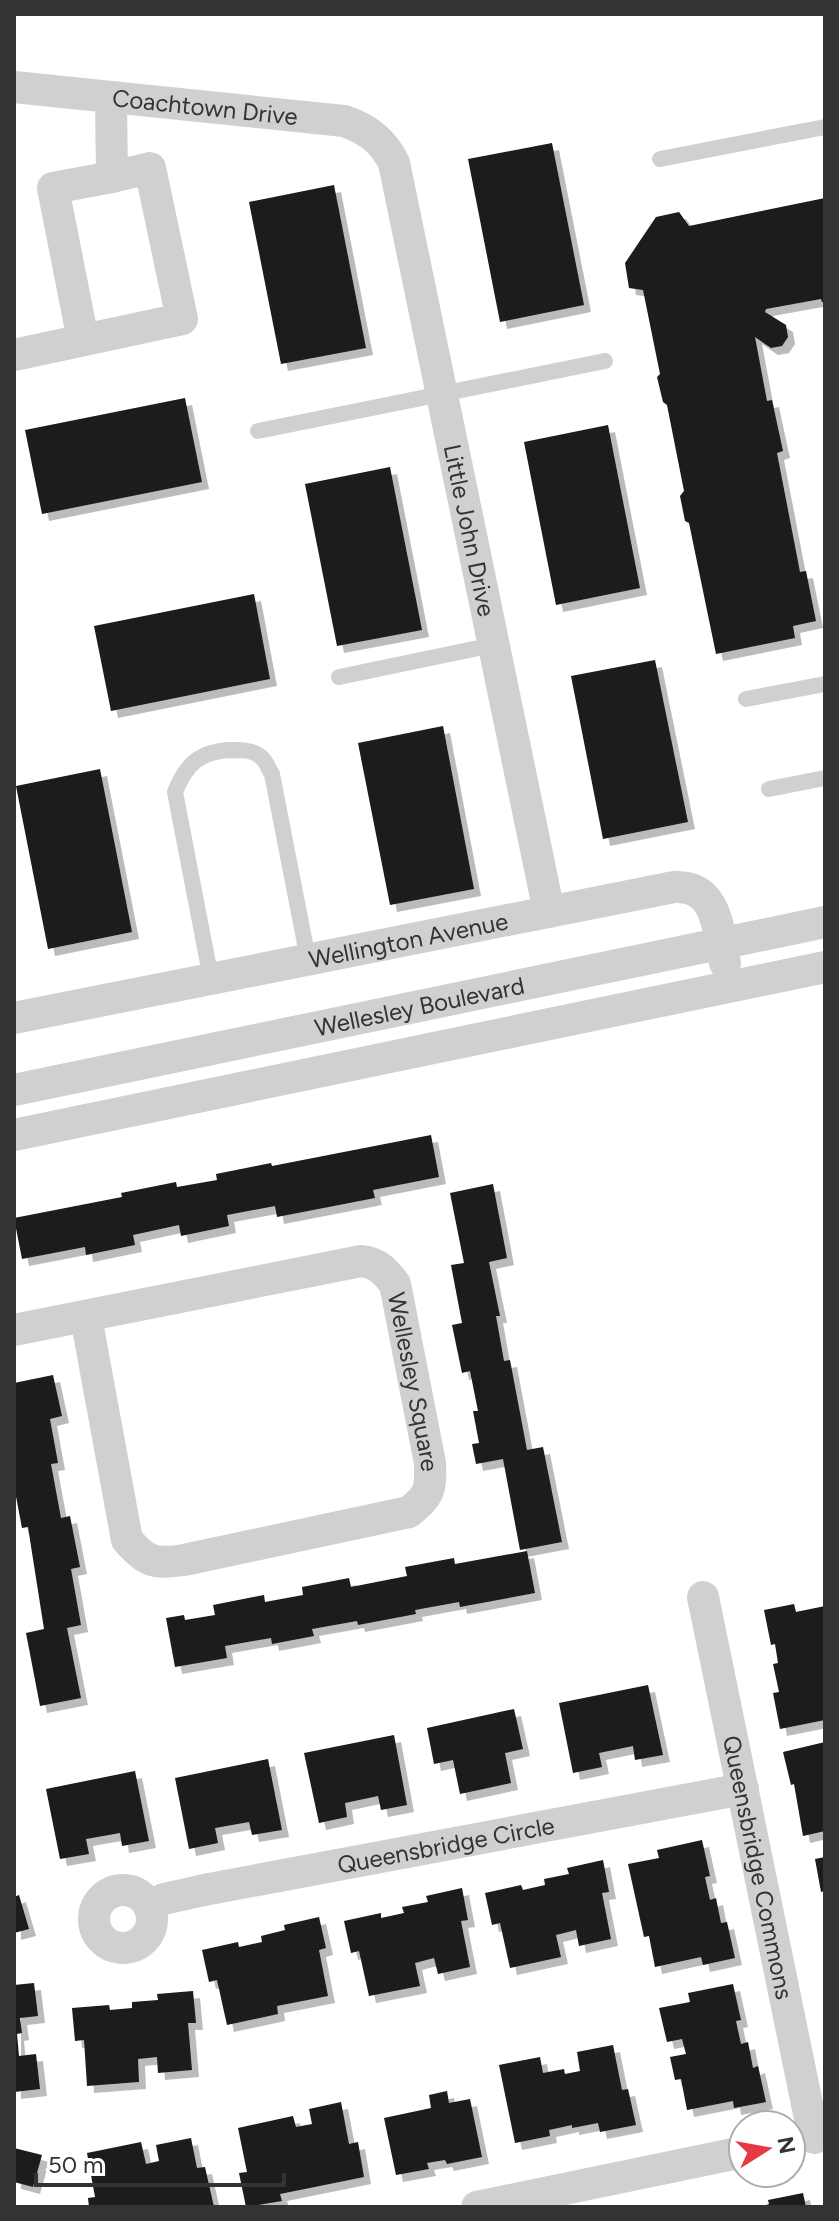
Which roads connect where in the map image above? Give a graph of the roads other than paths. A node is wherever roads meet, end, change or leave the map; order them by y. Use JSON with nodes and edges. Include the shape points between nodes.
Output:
{"nodes":[{"id":1,"x":14,"y":87,"type":"edge"},
{"id":2,"x":111,"y":98,"type":"junction"},
{"id":3,"x":825,"y":127,"type":"edge"},
{"id":4,"x":387,"y":149,"type":"joint"},
{"id":5,"x":660,"y":159,"type":"dead end"},
{"id":6,"x":112,"y":177,"type":"junction"},
{"id":7,"x":83,"y":340,"type":"junction"},
{"id":8,"x":14,"y":355,"type":"edge"},
{"id":9,"x":605,"y":361,"type":"dead end"},
{"id":10,"x":442,"y":393,"type":"junction"},
{"id":11,"x":258,"y":431,"type":"dead end"},
{"id":12,"x":493,"y":645,"type":"junction"},
{"id":13,"x":339,"y":677,"type":"dead end"},
{"id":14,"x":825,"y":684,"type":"edge"},
{"id":15,"x":746,"y":699,"type":"dead end"},
{"id":16,"x":825,"y":778,"type":"edge"},
{"id":17,"x":769,"y":789,"type":"dead end"},
{"id":18,"x":549,"y":912,"type":"junction"},
{"id":19,"x":825,"y":922,"type":"edge"},
{"id":20,"x":721,"y":944,"type":"junction"},
{"id":21,"x":308,"y":959,"type":"junction"},
{"id":22,"x":825,"y":967,"type":"edge"},
{"id":23,"x":211,"y":979,"type":"junction"},
{"id":24,"x":730,"y":988,"type":"junction"},
{"id":25,"x":14,"y":1018,"type":"edge"},
{"id":26,"x":14,"y":1090,"type":"edge"},
{"id":27,"x":14,"y":1135,"type":"edge"},
{"id":28,"x":86,"y":1317,"type":"junction"},
{"id":29,"x":14,"y":1330,"type":"edge"},
{"id":30,"x":703,"y":1597,"type":"dead end"},
{"id":31,"x":743,"y":1789,"type":"junction"},
{"id":32,"x":149,"y":1907,"type":"dead end"},
{"id":33,"x":810,"y":2138,"type":"edge"},
{"id":34,"x":727,"y":2155,"type":"edge"},
{"id":35,"x":477,"y":2207,"type":"edge"}],
"edges":[{"from":1,"to":2,"type":"street","name":"Coachtown Drive"},
{"from":2,"to":4,"type":"street","name":"Coachtown Drive","via":[[344,121],[368,131]]},
{"from":2,"to":6,"type":"street"},
{"from":3,"to":5,"type":"lane"},
{"from":4,"to":10,"type":"street","name":"Little John Drive"},
{"from":6,"to":7,"type":"street","via":[[53,188]]},
{"from":6,"to":7,"type":"street","via":[[150,168],[182,319]]},
{"from":7,"to":8,"type":"street"},
{"from":9,"to":10,"type":"lane"},
{"from":10,"to":11,"type":"lane"},
{"from":10,"to":12,"type":"street","name":"Little John Drive"},
{"from":12,"to":13,"type":"lane"},
{"from":12,"to":18,"type":"street","name":"Little John Drive"},
{"from":14,"to":15,"type":"lane"},
{"from":16,"to":17,"type":"lane"},
{"from":18,"to":20,"type":"street","name":"Wellington Avenue","via":[[688,886],[710,905]]},
{"from":18,"to":21,"type":"street","name":"Wellington Avenue"},
{"from":19,"to":20,"type":"street","name":"Wellesley Boulevard"},
{"from":20,"to":24,"type":"street","name":"Wellington Avenue"},
{"from":20,"to":26,"type":"street","name":"Wellesley Boulevard"},
{"from":21,"to":23,"type":"street","name":"Wellington Avenue"},
{"from":21,"to":23,"type":"lane","via":[[272,774],[262,758],[246,750],[208,753],[182,774],[175,792]]},
{"from":22,"to":24,"type":"street","name":"Wellesley Boulevard"},
{"from":23,"to":25,"type":"street","name":"Wellington Avenue"},
{"from":24,"to":27,"type":"street","name":"Wellesley Boulevard"},
{"from":28,"to":28,"type":"street","name":"Wellesley Square","via":[[127,1540],[157,1564],[409,1512],[426,1498],[430,1463],[395,1284],[372,1262]]},
{"from":28,"to":29,"type":"street"},
{"from":30,"to":31,"type":"street","name":"Queensbridge Commons"},
{"from":31,"to":32,"type":"street","name":"Queensbridge Circle","via":[[204,1890]]},
{"from":31,"to":33,"type":"street","name":"Queensbridge Commons"},
{"from":34,"to":35,"type":"street"}]}
